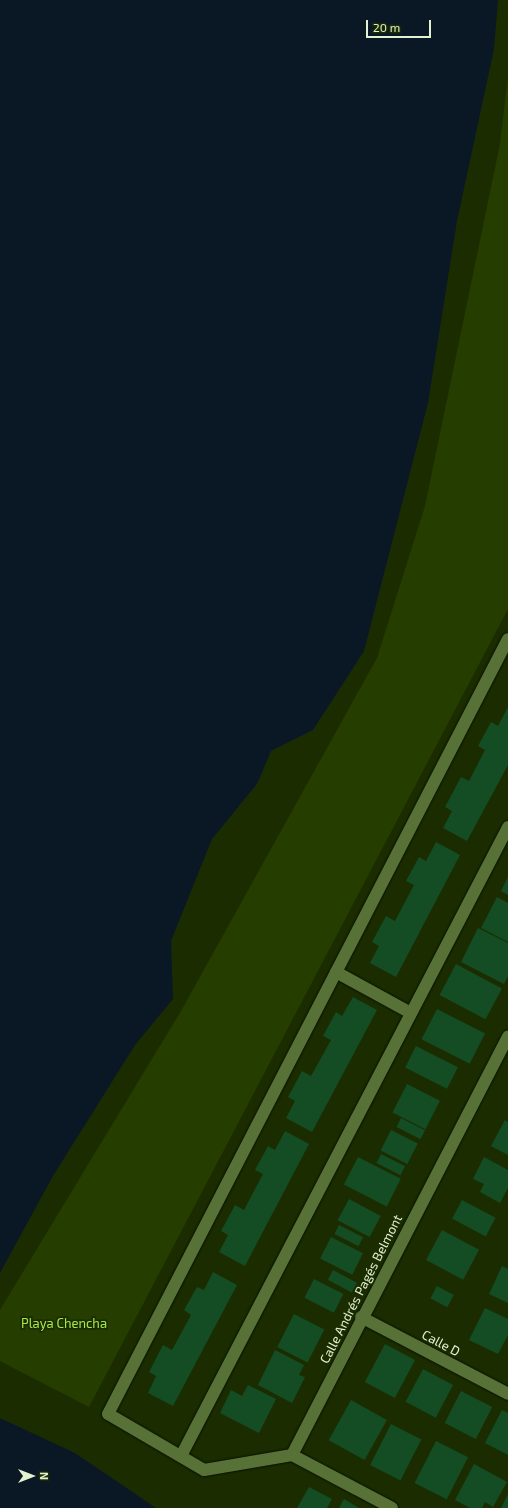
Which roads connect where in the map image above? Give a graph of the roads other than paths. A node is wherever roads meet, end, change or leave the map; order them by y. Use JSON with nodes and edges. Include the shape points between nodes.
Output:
{"nodes":[{"id":1,"x":508,"y":639,"type":"edge"},
{"id":2,"x":508,"y":827,"type":"edge"},
{"id":3,"x":336,"y":972,"type":"junction"},
{"id":4,"x":412,"y":1013,"type":"junction"},
{"id":5,"x":508,"y":1036,"type":"edge"},
{"id":6,"x":361,"y":1317,"type":"junction"},
{"id":7,"x":506,"y":1390,"type":"edge"},
{"id":8,"x":292,"y":1454,"type":"junction"},
{"id":9,"x":181,"y":1456,"type":"junction"},
{"id":10,"x":392,"y":1508,"type":"edge"}],
"edges":[{"from":1,"to":3,"type":"street"},
{"from":2,"to":4,"type":"street"},
{"from":3,"to":4,"type":"street"},
{"from":3,"to":9,"type":"street","via":[[108,1414]]},
{"from":4,"to":9,"type":"street"},
{"from":5,"to":6,"type":"street","name":"Calle Andrés Pagés Belmont"},
{"from":6,"to":7,"type":"street","name":"Calle D"},
{"from":6,"to":8,"type":"street","name":"Calle Andrés Pagés Belmont"},
{"from":8,"to":9,"type":"street","via":[[204,1470]]},
{"from":8,"to":10,"type":"street"}]}
